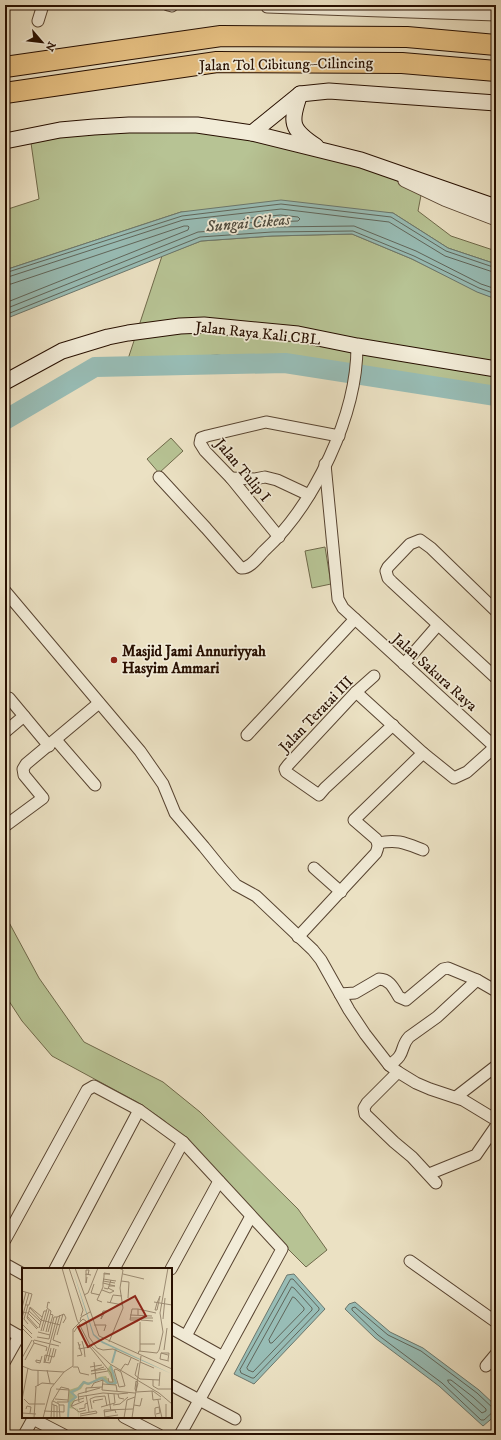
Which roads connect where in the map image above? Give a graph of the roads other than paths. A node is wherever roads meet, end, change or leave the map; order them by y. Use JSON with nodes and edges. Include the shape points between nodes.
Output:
{"nodes":[{"id":1,"x":43,"y":5,"type":"edge"},
{"id":2,"x":266,"y":7,"type":"dead end"},
{"id":3,"x":496,"y":15,"type":"edge"},
{"id":4,"x":38,"y":21,"type":"dead end"},
{"id":5,"x":496,"y":45,"type":"edge"},
{"id":6,"x":5,"y":67,"type":"edge"},
{"id":7,"x":496,"y":72,"type":"edge"},
{"id":8,"x":5,"y":93,"type":"edge"},
{"id":9,"x":300,"y":94,"type":"junction"},
{"id":10,"x":496,"y":103,"type":"edge"},
{"id":11,"x":252,"y":133,"type":"junction"},
{"id":12,"x":5,"y":142,"type":"edge"},
{"id":13,"x":320,"y":149,"type":"junction"},
{"id":14,"x":361,"y":160,"type":"junction"},
{"id":15,"x":496,"y":207,"type":"edge"},
{"id":16,"x":496,"y":220,"type":"edge"},
{"id":17,"x":357,"y":346,"type":"junction"},
{"id":18,"x":496,"y":369,"type":"edge"},
{"id":19,"x":5,"y":382,"type":"edge"},
{"id":20,"x":339,"y":436,"type":"junction"},
{"id":21,"x":325,"y":464,"type":"junction"},
{"id":22,"x":159,"y":477,"type":"dead end"},
{"id":23,"x":231,"y":478,"type":"junction"},
{"id":24,"x":309,"y":495,"type":"junction"},
{"id":25,"x":279,"y":537,"type":"junction"},
{"id":26,"x":5,"y":591,"type":"edge"},
{"id":27,"x":496,"y":611,"type":"edge"},
{"id":28,"x":355,"y":619,"type":"junction"},
{"id":29,"x":438,"y":625,"type":"junction"},
{"id":30,"x":404,"y":664,"type":"junction"},
{"id":31,"x":495,"y":675,"type":"edge"},
{"id":32,"x":374,"y":676,"type":"dead end"},
{"id":33,"x":356,"y":692,"type":"junction"},
{"id":34,"x":9,"y":698,"type":"dead end"},
{"id":35,"x":99,"y":703,"type":"junction"},
{"id":36,"x":24,"y":716,"type":"junction"},
{"id":37,"x":393,"y":725,"type":"junction"},
{"id":38,"x":5,"y":732,"type":"edge"},
{"id":39,"x":247,"y":735,"type":"dead end"},
{"id":40,"x":52,"y":743,"type":"junction"},
{"id":41,"x":496,"y":747,"type":"edge"},
{"id":42,"x":423,"y":753,"type":"junction"},
{"id":43,"x":95,"y":785,"type":"dead end"},
{"id":44,"x":5,"y":826,"type":"edge"},
{"id":45,"x":378,"y":843,"type":"junction"},
{"id":46,"x":423,"y":850,"type":"dead end"},
{"id":47,"x":314,"y":868,"type":"dead end"},
{"id":48,"x":342,"y":892,"type":"junction"},
{"id":49,"x":298,"y":937,"type":"junction"},
{"id":50,"x":477,"y":980,"type":"junction"},
{"id":51,"x":496,"y":991,"type":"edge"},
{"id":52,"x":340,"y":994,"type":"junction"},
{"id":53,"x":496,"y":1066,"type":"edge"},
{"id":54,"x":394,"y":1068,"type":"junction"},
{"id":55,"x":456,"y":1097,"type":"junction"},
{"id":56,"x":139,"y":1110,"type":"junction"},
{"id":57,"x":496,"y":1120,"type":"edge"},
{"id":58,"x":496,"y":1126,"type":"edge"},
{"id":59,"x":183,"y":1142,"type":"junction"},
{"id":60,"x":429,"y":1174,"type":"junction"},
{"id":61,"x":219,"y":1181,"type":"junction"},
{"id":62,"x":436,"y":1183,"type":"dead end"},
{"id":63,"x":251,"y":1216,"type":"junction"},
{"id":64,"x":5,"y":1240,"type":"edge"},
{"id":65,"x":410,"y":1261,"type":"dead end"},
{"id":66,"x":5,"y":1264,"type":"edge"},
{"id":67,"x":56,"y":1268,"type":"edge"},
{"id":68,"x":115,"y":1268,"type":"edge"},
{"id":69,"x":172,"y":1268,"type":"edge"},
{"id":70,"x":22,"y":1273,"type":"edge"},
{"id":71,"x":496,"y":1322,"type":"edge"},
{"id":72,"x":5,"y":1328,"type":"edge"},
{"id":73,"x":172,"y":1329,"type":"edge"},
{"id":74,"x":21,"y":1336,"type":"edge"},
{"id":75,"x":186,"y":1336,"type":"junction"},
{"id":76,"x":496,"y":1354,"type":"edge"},
{"id":77,"x":223,"y":1357,"type":"junction"},
{"id":78,"x":5,"y":1361,"type":"edge"},
{"id":79,"x":486,"y":1366,"type":"dead end"},
{"id":80,"x":172,"y":1386,"type":"edge"},
{"id":81,"x":199,"y":1400,"type":"junction"},
{"id":82,"x":33,"y":1418,"type":"edge"},
{"id":83,"x":126,"y":1418,"type":"edge"},
{"id":84,"x":235,"y":1419,"type":"dead end"},
{"id":85,"x":24,"y":1435,"type":"edge"},
{"id":86,"x":64,"y":1435,"type":"edge"},
{"id":87,"x":159,"y":1435,"type":"edge"},
{"id":88,"x":180,"y":1435,"type":"edge"}],
"edges":[{"from":1,"to":4,"type":"street"},
{"from":2,"to":3,"type":"street"},
{"from":5,"to":6,"type":"highway","name":"Jalan Tol Cibitung–Cilincing","via":[[407,37],[221,36]]},
{"from":7,"to":8,"type":"highway","name":"Jalan Tol Cibitung–Cilincing","via":[[402,63],[217,62]]},
{"from":9,"to":10,"type":"street","via":[[329,90]]},
{"from":9,"to":11,"type":"street"},
{"from":9,"to":13,"type":"street","via":[[294,112],[295,128],[302,137]]},
{"from":11,"to":12,"type":"street","via":[[197,125],[130,125],[60,130]]},
{"from":11,"to":13,"type":"street"},
{"from":13,"to":14,"type":"street"},
{"from":14,"to":15,"type":"street"},
{"from":14,"to":16,"type":"street","via":[[444,200]]},
{"from":17,"to":18,"type":"street","name":"Jalan Raya Kali CBL"},
{"from":17,"to":19,"type":"street","name":"Jalan Raya Kali CBL","via":[[298,334],[204,325],[180,326],[108,337],[62,351]]},
{"from":17,"to":20,"type":"street","via":[[357,364]]},
{"from":20,"to":21,"type":"street"},
{"from":20,"to":23,"type":"street","name":"Jalan Tulip I","via":[[266,422],[204,437],[200,441],[205,451]]},
{"from":21,"to":24,"type":"street"},
{"from":21,"to":28,"type":"street","name":"Jalan Sakura Raya","via":[[338,599],[343,608]]},
{"from":22,"to":25,"type":"street","via":[[241,568],[248,567]]},
{"from":23,"to":24,"type":"street","via":[[265,477]]},
{"from":23,"to":25,"type":"street","name":"Jalan Tulip I"},
{"from":24,"to":25,"type":"street"},
{"from":26,"to":35,"type":"street"},
{"from":27,"to":29,"type":"street","via":[[420,540],[410,544],[388,567],[386,574]]},
{"from":28,"to":30,"type":"street","name":"Jalan Sakura Raya"},
{"from":28,"to":39,"type":"street"},
{"from":29,"to":30,"type":"street"},
{"from":29,"to":31,"type":"street"},
{"from":30,"to":41,"type":"street","name":"Jalan Sakura Raya"},
{"from":32,"to":33,"type":"street","name":"Jalan Teratai III"},
{"from":33,"to":37,"type":"street"},
{"from":33,"to":37,"type":"street","name":"Jalan Teratai III","via":[[288,765],[285,769],[288,774],[319,795]]},
{"from":34,"to":36,"type":"street"},
{"from":35,"to":40,"type":"street"},
{"from":35,"to":49,"type":"street","via":[[140,751],[163,784],[175,813],[236,886],[256,896]]},
{"from":36,"to":38,"type":"street"},
{"from":36,"to":40,"type":"street"},
{"from":37,"to":42,"type":"street"},
{"from":40,"to":43,"type":"street"},
{"from":40,"to":44,"type":"street","via":[[22,769],[43,798]]},
{"from":41,"to":42,"type":"street","via":[[467,772],[454,778]]},
{"from":42,"to":45,"type":"street","via":[[354,820]]},
{"from":45,"to":46,"type":"street","via":[[399,841]]},
{"from":45,"to":48,"type":"street","via":[[376,853]]},
{"from":47,"to":48,"type":"street"},
{"from":48,"to":49,"type":"street"},
{"from":49,"to":52,"type":"street","via":[[321,960]]},
{"from":50,"to":51,"type":"street"},
{"from":50,"to":52,"type":"street","via":[[448,968],[443,969],[406,1000],[399,997],[383,979],[355,993]]},
{"from":50,"to":54,"type":"street","via":[[437,1017],[406,1040]]},
{"from":52,"to":54,"type":"street","via":[[365,1034]]},
{"from":53,"to":55,"type":"street"},
{"from":54,"to":55,"type":"street","via":[[430,1089]]},
{"from":54,"to":60,"type":"street","via":[[367,1103],[364,1108],[365,1114]]},
{"from":55,"to":57,"type":"street"},
{"from":56,"to":59,"type":"street"},
{"from":56,"to":64,"type":"street","via":[[94,1086],[87,1090]]},
{"from":56,"to":67,"type":"street"},
{"from":58,"to":60,"type":"street","via":[[476,1155]]},
{"from":59,"to":61,"type":"street"},
{"from":59,"to":68,"type":"street"},
{"from":60,"to":62,"type":"street"},
{"from":61,"to":63,"type":"street"},
{"from":61,"to":69,"type":"street"},
{"from":63,"to":75,"type":"street"},
{"from":63,"to":77,"type":"street","via":[[282,1249]]},
{"from":65,"to":71,"type":"street"},
{"from":66,"to":70,"type":"street"},
{"from":72,"to":74,"type":"street"},
{"from":73,"to":75,"type":"street"},
{"from":74,"to":78,"type":"street"},
{"from":75,"to":77,"type":"street"},
{"from":76,"to":79,"type":"street"},
{"from":77,"to":81,"type":"street"},
{"from":80,"to":81,"type":"street"},
{"from":81,"to":84,"type":"street"},
{"from":81,"to":88,"type":"street"},
{"from":82,"to":85,"type":"street"},
{"from":82,"to":86,"type":"street"},
{"from":83,"to":87,"type":"street"}]}
